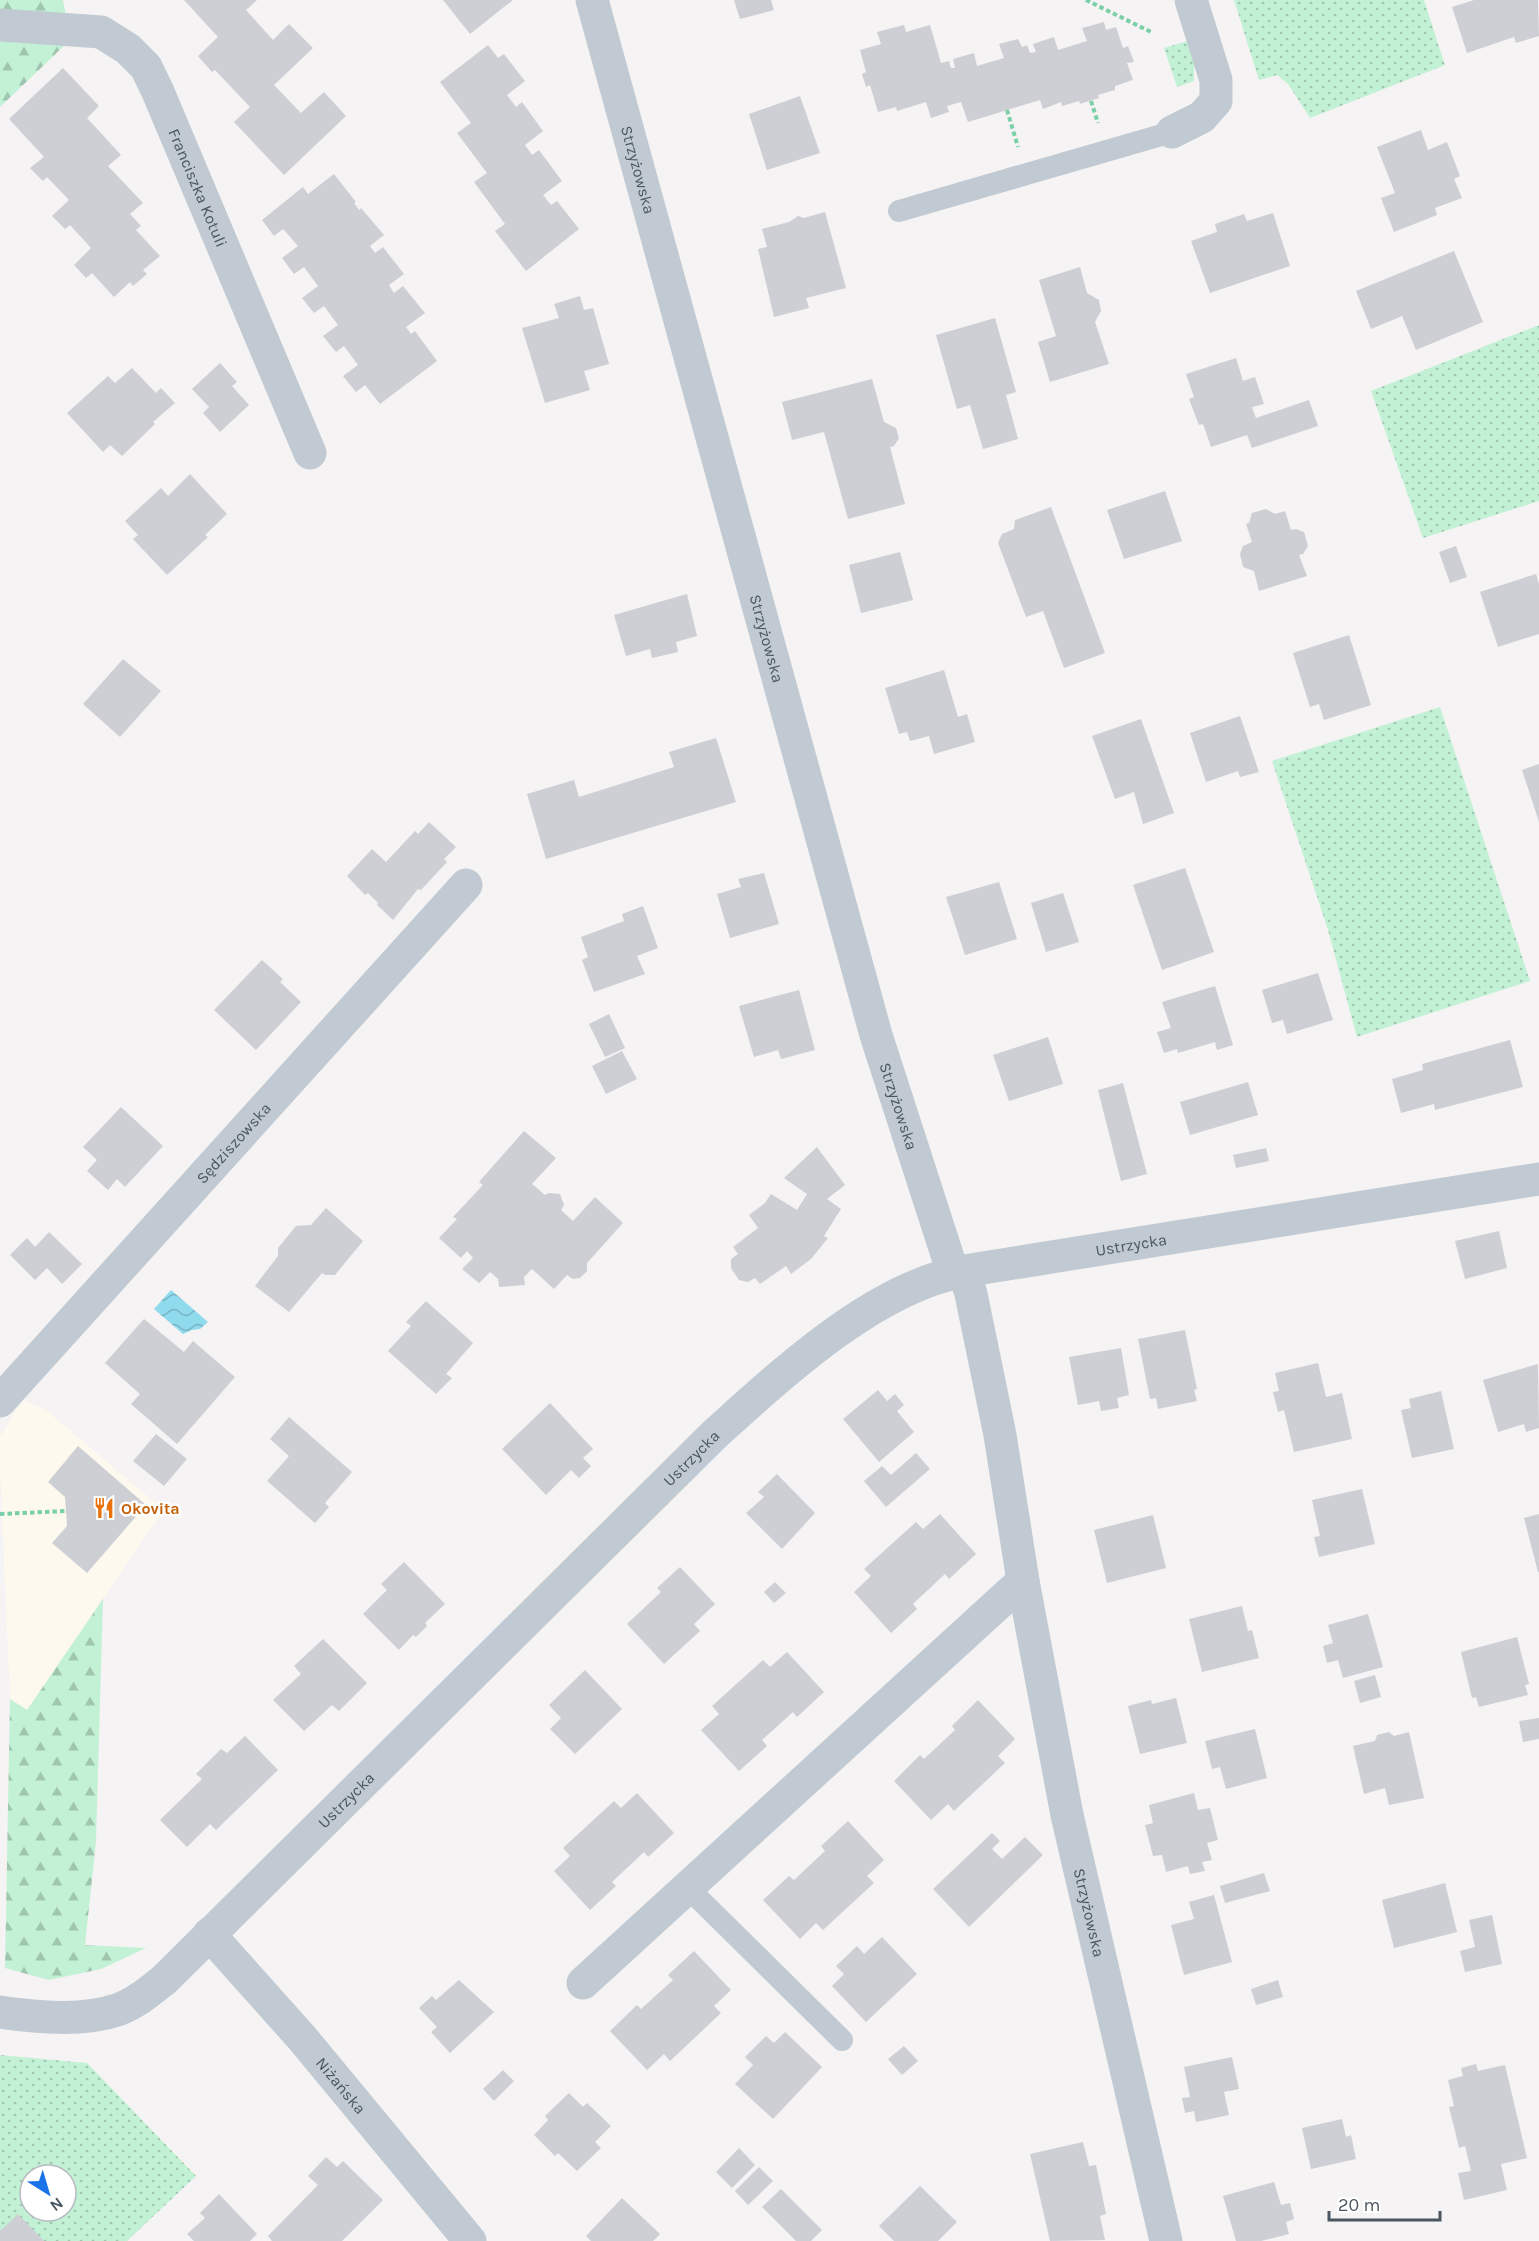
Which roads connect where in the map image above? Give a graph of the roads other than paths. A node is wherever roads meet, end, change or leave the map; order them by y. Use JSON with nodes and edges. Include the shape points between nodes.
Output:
{"nodes":[{"id":1,"x":592,"y":0,"type":"edge"},
{"id":2,"x":1191,"y":0,"type":"edge"},
{"id":3,"x":0,"y":25,"type":"edge"},
{"id":4,"x":1172,"y":132,"type":"joint"},
{"id":5,"x":899,"y":211,"type":"dead end"},
{"id":6,"x":310,"y":453,"type":"dead end"},
{"id":7,"x":466,"y":885,"type":"dead end"},
{"id":8,"x":1539,"y":1179,"type":"edge"},
{"id":9,"x":958,"y":1272,"type":"junction"},
{"id":10,"x":0,"y":1401,"type":"edge"},
{"id":11,"x":1023,"y":1581,"type":"junction"},
{"id":12,"x":687,"y":1887,"type":"junction"},
{"id":13,"x":209,"y":1934,"type":"junction"},
{"id":14,"x":583,"y":1983,"type":"dead end"},
{"id":15,"x":0,"y":2012,"type":"edge"},
{"id":16,"x":842,"y":2040,"type":"dead end"},
{"id":17,"x":470,"y":2241,"type":"edge"},
{"id":18,"x":1166,"y":2241,"type":"edge"}],
"edges":[{"from":1,"to":9,"type":"street","name":"Strzyżowska","via":[[876,1035]]},
{"from":2,"to":4,"type":"street","via":[[1216,80],[1216,101],[1202,117]]},
{"from":3,"to":6,"type":"street","name":"Franciszka Kotuli","via":[[100,32],[128,49],[146,67]]},
{"from":4,"to":5,"type":"lane"},
{"from":7,"to":10,"type":"street","name":"Sędziszowska"},
{"from":8,"to":9,"type":"street","name":"Ustrzycka"},
{"from":9,"to":11,"type":"street","name":"Strzyżowska","via":[[971,1294],[1000,1435]]},
{"from":9,"to":13,"type":"street","name":"Ustrzycka","via":[[899,1294],[794,1364],[716,1433]]},
{"from":11,"to":12,"type":"street"},
{"from":11,"to":18,"type":"street","name":"Strzyżowska","via":[[1067,1815]]},
{"from":12,"to":14,"type":"street"},
{"from":12,"to":16,"type":"lane"},
{"from":13,"to":15,"type":"street","name":"Ustrzycka","via":[[165,1979],[139,2000],[117,2010],[60,2016]]},
{"from":13,"to":17,"type":"street","name":"Niżańska","via":[[302,2038]]}]}
